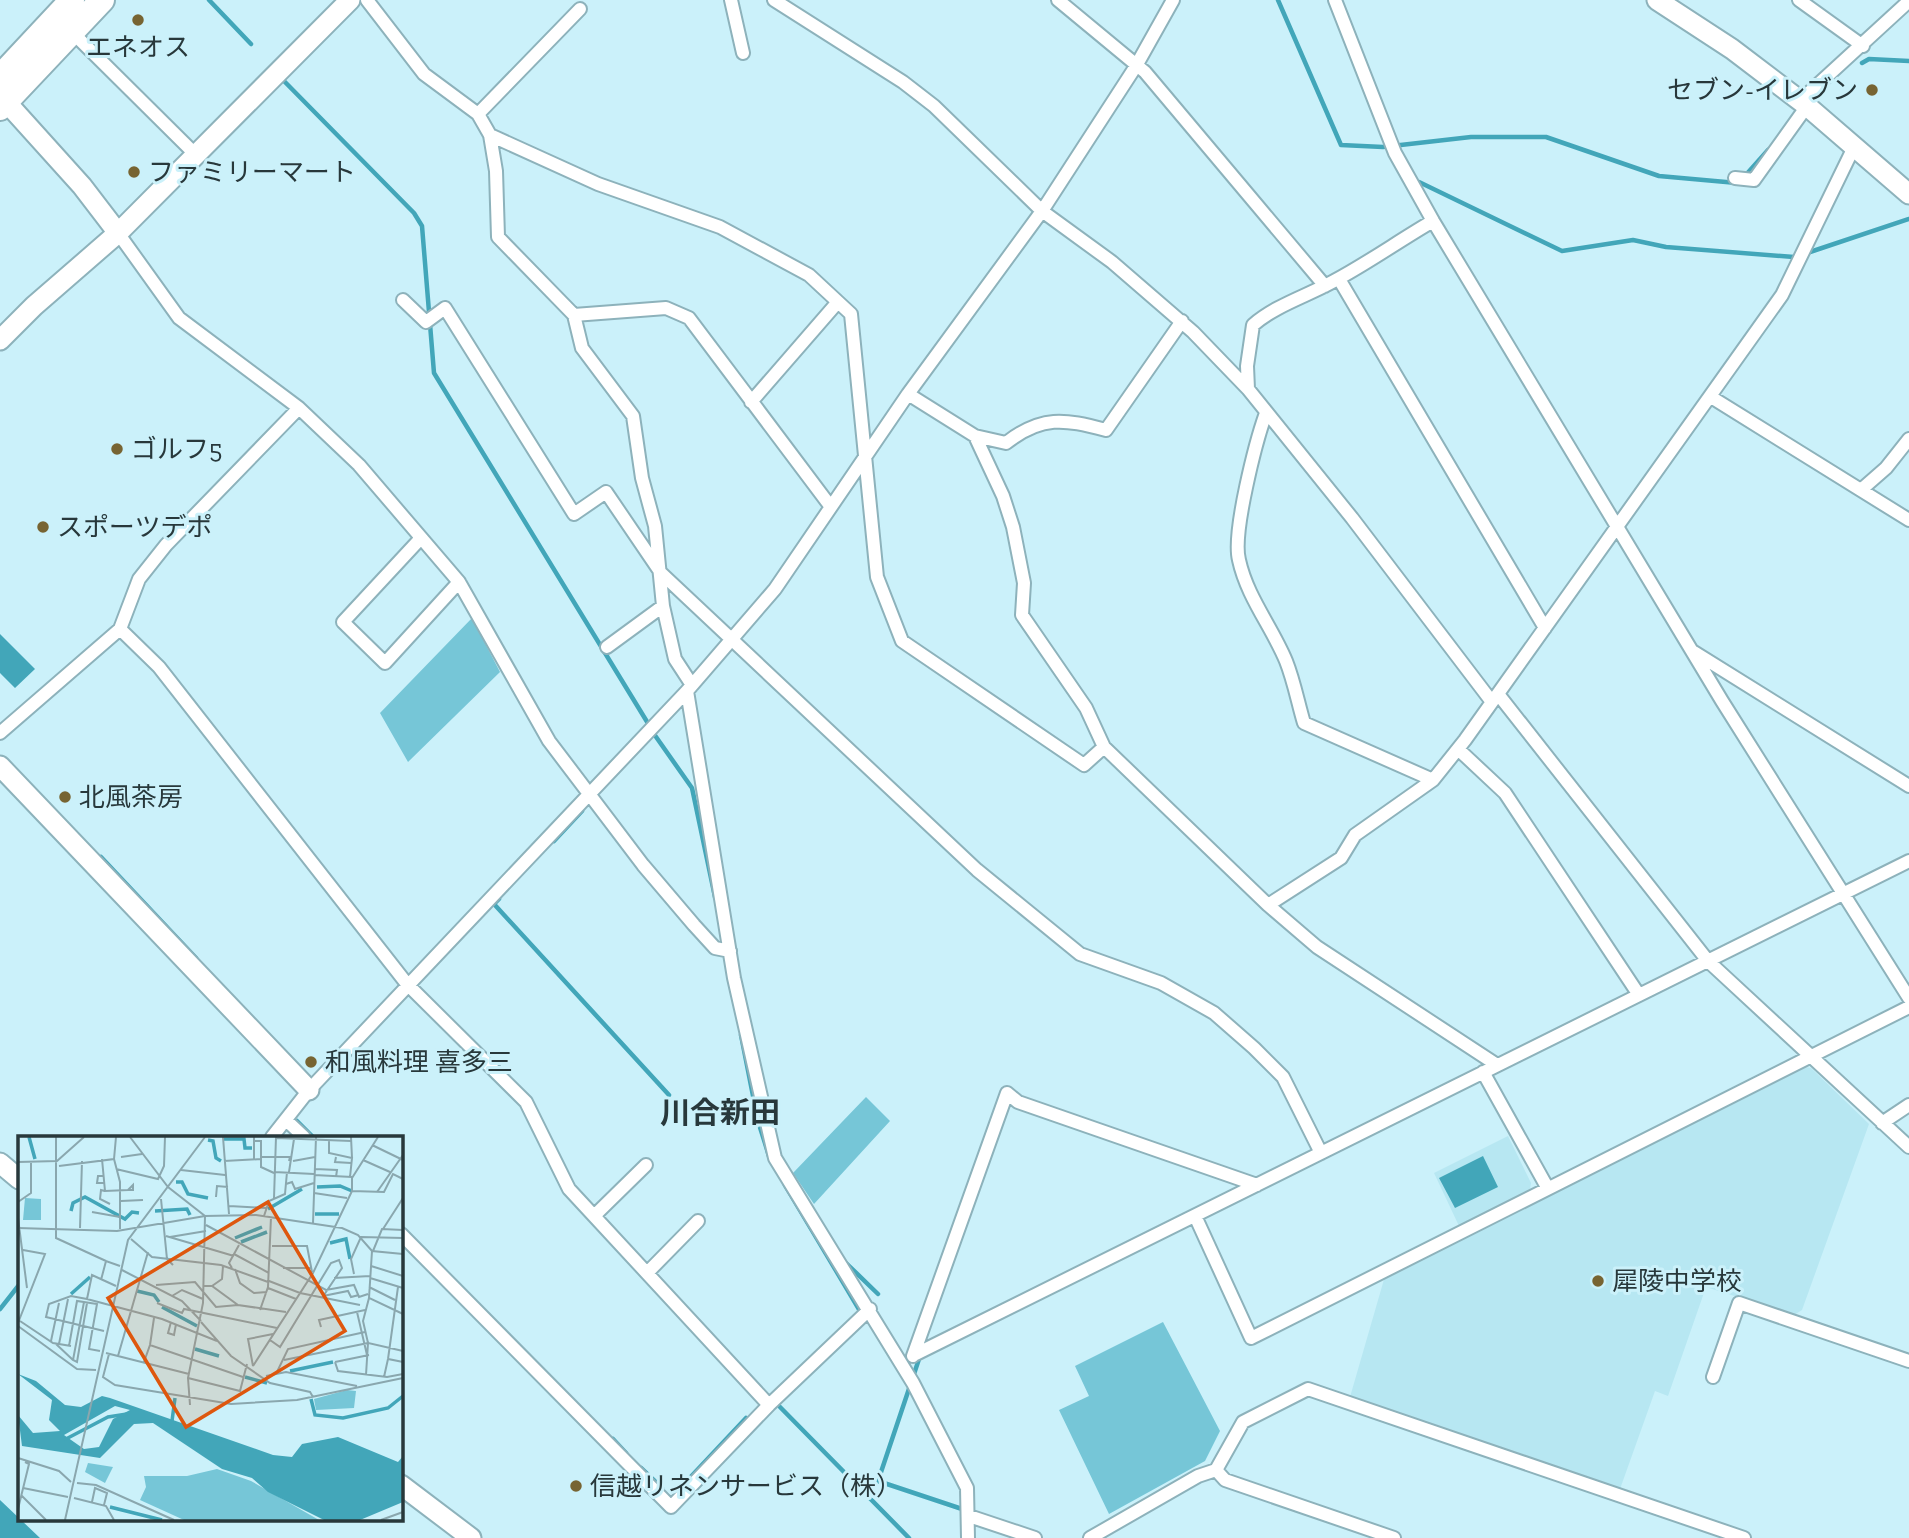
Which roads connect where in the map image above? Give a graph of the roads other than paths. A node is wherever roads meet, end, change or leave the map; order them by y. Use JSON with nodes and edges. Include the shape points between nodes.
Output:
{"nodes":[{"id":1,"x":72,"y":0,"type":"edge"},
{"id":2,"x":102,"y":0,"type":"edge"},
{"id":3,"x":350,"y":0,"type":"edge"},
{"id":4,"x":367,"y":0,"type":"edge"},
{"id":5,"x":731,"y":0,"type":"edge"},
{"id":6,"x":774,"y":0,"type":"edge"},
{"id":7,"x":1058,"y":0,"type":"edge"},
{"id":8,"x":1173,"y":0,"type":"edge"},
{"id":9,"x":1335,"y":0,"type":"edge"},
{"id":10,"x":1657,"y":0,"type":"edge"},
{"id":11,"x":1799,"y":0,"type":"edge"},
{"id":12,"x":1909,"y":1,"type":"edge"},
{"id":13,"x":580,"y":9,"type":"dead end"},
{"id":14,"x":72,"y":32,"type":"junction"},
{"id":15,"x":1863,"y":46,"type":"junction"},
{"id":16,"x":743,"y":53,"type":"dead end"},
{"id":17,"x":1136,"y":66,"type":"junction"},
{"id":18,"x":0,"y":77,"type":"edge"},
{"id":19,"x":2,"y":102,"type":"edge"},
{"id":20,"x":1804,"y":104,"type":"junction"},
{"id":21,"x":478,"y":114,"type":"junction"},
{"id":22,"x":490,"y":135,"type":"junction"},
{"id":23,"x":1854,"y":147,"type":"junction"},
{"id":24,"x":196,"y":155,"type":"junction"},
{"id":25,"x":1741,"y":179,"type":"dead end"},
{"id":26,"x":1909,"y":194,"type":"edge"},
{"id":27,"x":1042,"y":211,"type":"junction"},
{"id":28,"x":1433,"y":221,"type":"junction"},
{"id":29,"x":118,"y":233,"type":"junction"},
{"id":30,"x":1339,"y":279,"type":"junction"},
{"id":31,"x":1325,"y":286,"type":"junction"},
{"id":32,"x":404,"y":300,"type":"dead end"},
{"id":33,"x":837,"y":303,"type":"junction"},
{"id":34,"x":574,"y":315,"type":"junction"},
{"id":35,"x":1182,"y":321,"type":"junction"},
{"id":36,"x":0,"y":340,"type":"edge"},
{"id":37,"x":1248,"y":389,"type":"junction"},
{"id":38,"x":908,"y":394,"type":"junction"},
{"id":39,"x":1711,"y":397,"type":"junction"},
{"id":40,"x":751,"y":402,"type":"junction"},
{"id":41,"x":299,"y":408,"type":"junction"},
{"id":42,"x":1266,"y":413,"type":"junction"},
{"id":43,"x":975,"y":436,"type":"junction"},
{"id":44,"x":1909,"y":439,"type":"edge"},
{"id":45,"x":866,"y":456,"type":"junction"},
{"id":46,"x":1861,"y":489,"type":"junction"},
{"id":47,"x":831,"y":507,"type":"junction"},
{"id":48,"x":1909,"y":520,"type":"edge"},
{"id":49,"x":1618,"y":527,"type":"junction"},
{"id":50,"x":421,"y":538,"type":"junction"},
{"id":51,"x":661,"y":573,"type":"junction"},
{"id":52,"x":459,"y":582,"type":"junction"},
{"id":53,"x":663,"y":606,"type":"junction"},
{"id":54,"x":1545,"y":628,"type":"junction"},
{"id":55,"x":120,"y":629,"type":"junction"},
{"id":56,"x":732,"y":641,"type":"junction"},
{"id":57,"x":607,"y":647,"type":"dead end"},
{"id":58,"x":1691,"y":650,"type":"junction"},
{"id":59,"x":690,"y":688,"type":"junction"},
{"id":60,"x":1495,"y":698,"type":"junction"},
{"id":61,"x":0,"y":733,"type":"edge"},
{"id":62,"x":1104,"y":747,"type":"junction"},
{"id":63,"x":1458,"y":749,"type":"junction"},
{"id":64,"x":0,"y":766,"type":"edge"},
{"id":65,"x":1433,"y":780,"type":"junction"},
{"id":66,"x":1909,"y":786,"type":"edge"},
{"id":67,"x":589,"y":794,"type":"junction"},
{"id":68,"x":1909,"y":861,"type":"edge"},
{"id":69,"x":1842,"y":895,"type":"junction"},
{"id":70,"x":1268,"y":905,"type":"junction"},
{"id":71,"x":730,"y":951,"type":"junction"},
{"id":72,"x":1707,"y":961,"type":"junction"},
{"id":73,"x":407,"y":984,"type":"junction"},
{"id":74,"x":1639,"y":995,"type":"junction"},
{"id":75,"x":1909,"y":998,"type":"edge"},
{"id":76,"x":1909,"y":1007,"type":"edge"},
{"id":77,"x":1811,"y":1056,"type":"junction"},
{"id":78,"x":1497,"y":1065,"type":"junction"},
{"id":79,"x":1483,"y":1072,"type":"junction"},
{"id":80,"x":309,"y":1090,"type":"junction"},
{"id":81,"x":1909,"y":1105,"type":"edge"},
{"id":82,"x":1896,"y":1114,"type":"junction"},
{"id":83,"x":1909,"y":1119,"type":"edge"},
{"id":84,"x":286,"y":1120,"type":"junction"},
{"id":85,"x":1882,"y":1123,"type":"junction"},
{"id":86,"x":273,"y":1136,"type":"edge"},
{"id":87,"x":303,"y":1136,"type":"edge"},
{"id":88,"x":1909,"y":1147,"type":"edge"},
{"id":89,"x":1321,"y":1153,"type":"junction"},
{"id":90,"x":0,"y":1163,"type":"edge"},
{"id":91,"x":646,"y":1165,"type":"dead end"},
{"id":92,"x":18,"y":1179,"type":"edge"},
{"id":93,"x":1257,"y":1185,"type":"junction"},
{"id":94,"x":1547,"y":1188,"type":"junction"},
{"id":95,"x":594,"y":1216,"type":"junction"},
{"id":96,"x":1196,"y":1218,"type":"junction"},
{"id":97,"x":695,"y":1225,"type":"dead end"},
{"id":98,"x":402,"y":1235,"type":"edge"},
{"id":99,"x":647,"y":1273,"type":"junction"},
{"id":100,"x":870,"y":1309,"type":"junction"},
{"id":101,"x":916,"y":1354,"type":"junction"},
{"id":102,"x":1909,"y":1361,"type":"edge"},
{"id":103,"x":901,"y":1363,"type":"junction"},
{"id":104,"x":1713,"y":1377,"type":"dead end"},
{"id":105,"x":769,"y":1405,"type":"junction"},
{"id":106,"x":1216,"y":1470,"type":"junction"},
{"id":107,"x":402,"y":1486,"type":"edge"},
{"id":108,"x":969,"y":1516,"type":"junction"},
{"id":109,"x":471,"y":1538,"type":"edge"},
{"id":110,"x":968,"y":1538,"type":"edge"},
{"id":111,"x":1035,"y":1538,"type":"edge"},
{"id":112,"x":1090,"y":1538,"type":"edge"},
{"id":113,"x":1394,"y":1538,"type":"edge"},
{"id":114,"x":1744,"y":1538,"type":"edge"}],
"edges":[{"from":1,"to":18,"type":"highway"},
{"from":2,"to":14,"type":"highway"},
{"from":3,"to":24,"type":"street"},
{"from":4,"to":21,"type":"street","via":[[424,74]]},
{"from":5,"to":16,"type":"street"},
{"from":6,"to":27,"type":"street","via":[[904,82]]},
{"from":7,"to":17,"type":"street"},
{"from":8,"to":17,"type":"street"},
{"from":9,"to":28,"type":"street","via":[[1393,148]]},
{"from":10,"to":20,"type":"street"},
{"from":11,"to":15,"type":"street"},
{"from":12,"to":15,"type":"street"},
{"from":13,"to":21,"type":"street"},
{"from":14,"to":19,"type":"highway"},
{"from":14,"to":24,"type":"street"},
{"from":15,"to":20,"type":"street"},
{"from":17,"to":27,"type":"street"},
{"from":17,"to":31,"type":"street","via":[[1186,118]]},
{"from":19,"to":29,"type":"street","via":[[82,186]]},
{"from":20,"to":23,"type":"street"},
{"from":20,"to":25,"type":"street","via":[[1765,169],[1754,180]]},
{"from":21,"to":22,"type":"street"},
{"from":22,"to":33,"type":"street","via":[[598,184],[720,227],[809,275]]},
{"from":22,"to":34,"type":"street","via":[[498,237]]},
{"from":23,"to":26,"type":"street"},
{"from":23,"to":39,"type":"street","via":[[1782,295]]},
{"from":24,"to":29,"type":"street"},
{"from":27,"to":35,"type":"street"},
{"from":27,"to":38,"type":"street"},
{"from":28,"to":30,"type":"street"},
{"from":28,"to":49,"type":"street"},
{"from":29,"to":36,"type":"street"},
{"from":29,"to":41,"type":"street","via":[[179,318]]},
{"from":30,"to":31,"type":"street"},
{"from":30,"to":54,"type":"street"},
{"from":31,"to":37,"type":"street","via":[[1270,310],[1253,325]]},
{"from":32,"to":51,"type":"street","via":[[429,320],[445,309],[574,514],[606,492]]},
{"from":33,"to":40,"type":"street"},
{"from":33,"to":45,"type":"street","via":[[851,314]]},
{"from":34,"to":40,"type":"street","via":[[679,311]]},
{"from":34,"to":51,"type":"street","via":[[582,348],[633,416]]},
{"from":35,"to":37,"type":"street"},
{"from":35,"to":43,"type":"street","via":[[1106,430],[1072,421],[1042,422],[1027,426],[1006,443]]},
{"from":37,"to":42,"type":"street"},
{"from":38,"to":43,"type":"street"},
{"from":38,"to":45,"type":"street"},
{"from":39,"to":46,"type":"street"},
{"from":39,"to":49,"type":"street"},
{"from":40,"to":47,"type":"street"},
{"from":41,"to":50,"type":"street","via":[[359,466]]},
{"from":41,"to":55,"type":"street","via":[[166,545],[139,579]]},
{"from":42,"to":60,"type":"street"},
{"from":42,"to":65,"type":"street","via":[[1246,491],[1238,556],[1245,582],[1287,661],[1304,723]]},
{"from":43,"to":62,"type":"street","via":[[1013,527],[1024,583],[1022,615],[1079,697]]},
{"from":44,"to":46,"type":"street"},
{"from":45,"to":47,"type":"street"},
{"from":45,"to":62,"type":"street","via":[[877,577],[902,641],[1084,765]]},
{"from":46,"to":48,"type":"street"},
{"from":47,"to":56,"type":"street","via":[[800,555]]},
{"from":49,"to":54,"type":"street"},
{"from":49,"to":58,"type":"street"},
{"from":50,"to":52,"type":"street"},
{"from":50,"to":52,"type":"street","via":[[343,622],[385,663]]},
{"from":51,"to":53,"type":"street"},
{"from":51,"to":56,"type":"street"},
{"from":52,"to":67,"type":"street","via":[[549,741]]},
{"from":53,"to":57,"type":"street"},
{"from":53,"to":59,"type":"street","via":[[676,659]]},
{"from":54,"to":60,"type":"street"},
{"from":55,"to":61,"type":"street"},
{"from":55,"to":73,"type":"street","via":[[159,667]]},
{"from":56,"to":59,"type":"street"},
{"from":56,"to":89,"type":"street","via":[[977,870],[1080,954],[1161,984],[1214,1013],[1283,1077]]},
{"from":58,"to":66,"type":"street"},
{"from":58,"to":69,"type":"street"},
{"from":59,"to":67,"type":"street"},
{"from":59,"to":71,"type":"street"},
{"from":60,"to":63,"type":"street"},
{"from":60,"to":72,"type":"street"},
{"from":62,"to":70,"type":"street"},
{"from":63,"to":65,"type":"street"},
{"from":63,"to":74,"type":"street","via":[[1505,793]]},
{"from":64,"to":80,"type":"street"},
{"from":65,"to":70,"type":"street","via":[[1355,835],[1341,858]]},
{"from":67,"to":71,"type":"street","via":[[694,925],[715,948]]},
{"from":67,"to":73,"type":"street"},
{"from":68,"to":69,"type":"street"},
{"from":69,"to":72,"type":"street"},
{"from":69,"to":75,"type":"street"},
{"from":70,"to":78,"type":"street","via":[[1317,947]]},
{"from":71,"to":100,"type":"street","via":[[775,1158]]},
{"from":72,"to":74,"type":"street"},
{"from":72,"to":77,"type":"street"},
{"from":73,"to":80,"type":"street"},
{"from":73,"to":95,"type":"street","via":[[526,1102],[569,1189]]},
{"from":74,"to":78,"type":"street"},
{"from":76,"to":77,"type":"street"},
{"from":77,"to":85,"type":"street"},
{"from":77,"to":94,"type":"street"},
{"from":78,"to":79,"type":"street"},
{"from":79,"to":89,"type":"street"},
{"from":79,"to":94,"type":"street"},
{"from":80,"to":84,"type":"street"},
{"from":81,"to":82,"type":"street"},
{"from":82,"to":83,"type":"street"},
{"from":82,"to":85,"type":"street"},
{"from":84,"to":86,"type":"street"},
{"from":84,"to":87,"type":"street"},
{"from":85,"to":88,"type":"street"},
{"from":89,"to":93,"type":"street"},
{"from":90,"to":92,"type":"street"},
{"from":91,"to":95,"type":"street"},
{"from":93,"to":96,"type":"street"},
{"from":93,"to":101,"type":"street","via":[[1018,1101],[1007,1093]]},
{"from":94,"to":96,"type":"street","via":[[1251,1338]]},
{"from":95,"to":99,"type":"street"},
{"from":96,"to":101,"type":"street"},
{"from":97,"to":99,"type":"street"},
{"from":98,"to":105,"type":"street","via":[[671,1507]]},
{"from":99,"to":105,"type":"street"},
{"from":100,"to":103,"type":"street"},
{"from":100,"to":105,"type":"street"},
{"from":101,"to":103,"type":"street"},
{"from":102,"to":104,"type":"street","via":[[1739,1303]]},
{"from":103,"to":108,"type":"street","via":[[967,1488]]},
{"from":106,"to":112,"type":"street"},
{"from":106,"to":113,"type":"street","via":[[1225,1480]]},
{"from":106,"to":114,"type":"street","via":[[1243,1422],[1308,1389]]},
{"from":107,"to":109,"type":"street"},
{"from":108,"to":110,"type":"street"},
{"from":108,"to":111,"type":"street"}]}
